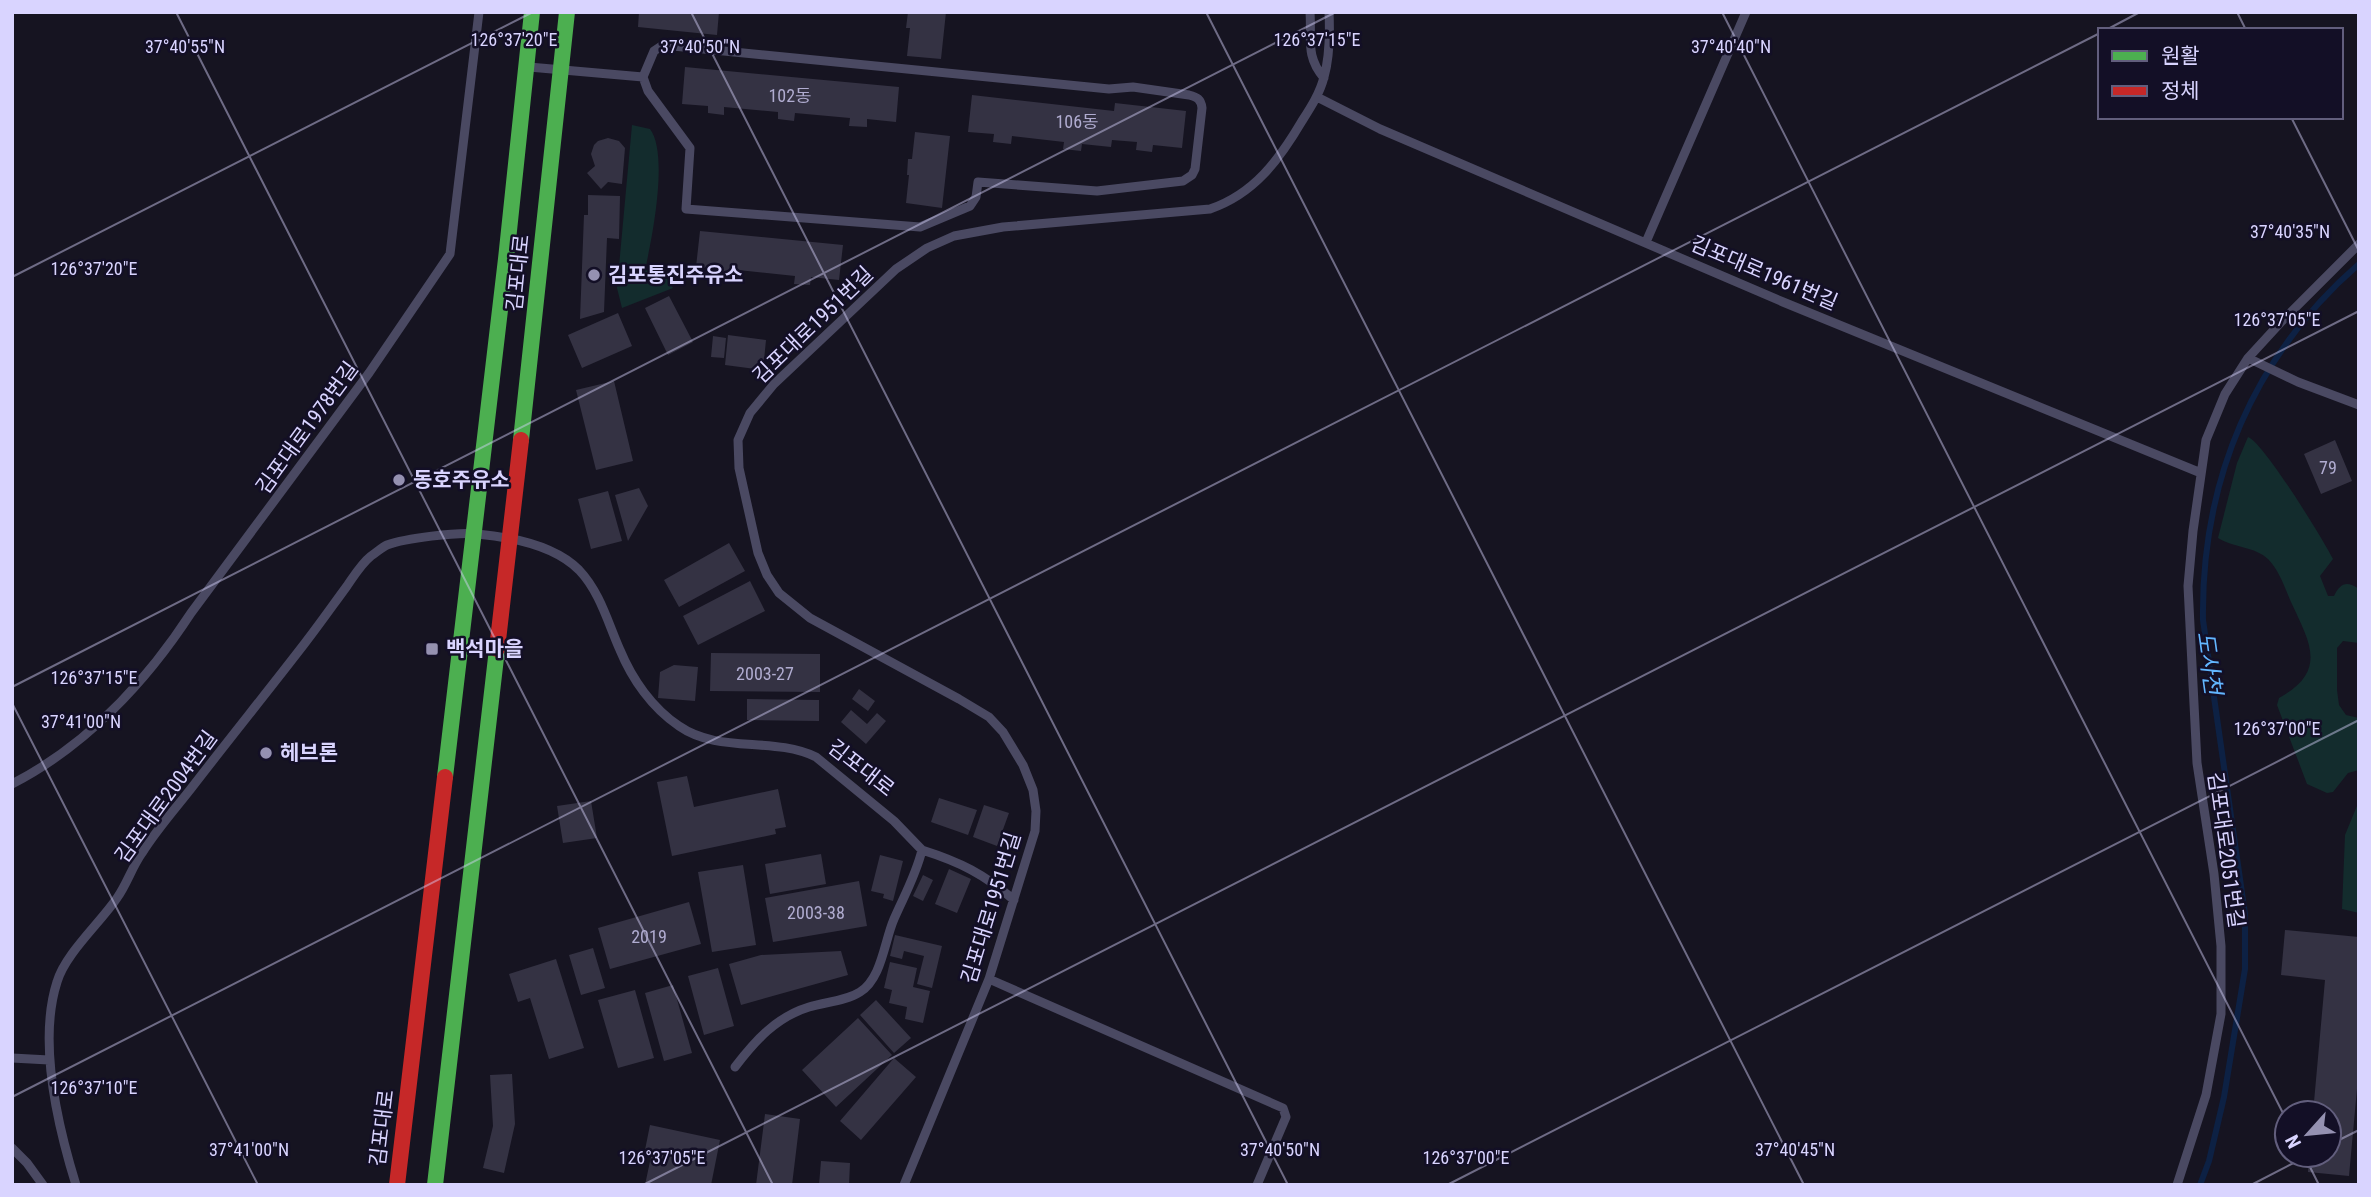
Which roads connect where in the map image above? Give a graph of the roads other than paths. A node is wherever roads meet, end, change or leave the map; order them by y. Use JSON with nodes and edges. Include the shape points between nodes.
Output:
{"nodes":[{"id":1,"x":480,"y":12,"type":"edge"},
{"id":2,"x":532,"y":12,"type":"edge"},
{"id":3,"x":567,"y":12,"type":"edge"},
{"id":4,"x":1310,"y":12,"type":"edge"},
{"id":5,"x":1329,"y":12,"type":"edge"},
{"id":6,"x":1746,"y":12,"type":"edge"},
{"id":7,"x":527,"y":67,"type":"junction"},
{"id":8,"x":561,"y":71,"type":"junction"},
{"id":9,"x":643,"y":77,"type":"junction"},
{"id":10,"x":1324,"y":78,"type":"junction"},
{"id":11,"x":1317,"y":97,"type":"junction"},
{"id":12,"x":1646,"y":242,"type":"junction"},
{"id":13,"x":2359,"y":244,"type":"edge"},
{"id":14,"x":2248,"y":358,"type":"junction"},
{"id":15,"x":2359,"y":405,"type":"edge"},
{"id":16,"x":2201,"y":473,"type":"junction"},
{"id":17,"x":473,"y":533,"type":"junction"},
{"id":18,"x":509,"y":538,"type":"junction"},
{"id":19,"x":12,"y":784,"type":"edge"},
{"id":20,"x":922,"y":850,"type":"junction"},
{"id":21,"x":1014,"y":901,"type":"junction"},
{"id":22,"x":989,"y":979,"type":"junction"},
{"id":23,"x":12,"y":1058,"type":"edge"},
{"id":24,"x":49,"y":1060,"type":"junction"},
{"id":25,"x":735,"y":1067,"type":"dead end"},
{"id":26,"x":12,"y":1148,"type":"edge"},
{"id":27,"x":43,"y":1185,"type":"edge"},
{"id":28,"x":76,"y":1185,"type":"edge"},
{"id":29,"x":397,"y":1185,"type":"edge"},
{"id":30,"x":435,"y":1185,"type":"edge"},
{"id":31,"x":904,"y":1185,"type":"edge"},
{"id":32,"x":1257,"y":1185,"type":"edge"},
{"id":33,"x":2177,"y":1185,"type":"edge"}],
"edges":[{"from":1,"to":19,"type":"lane","name":"김포대로1978번길","via":[[450,254],[158,662],[69,747]]},
{"from":2,"to":7,"type":"main road","name":"김포대로"},
{"from":3,"to":8,"type":"main road","name":"김포대로"},
{"from":4,"to":10,"type":"lane","via":[[1312,61]]},
{"from":5,"to":10,"type":"lane","name":"김포대로1951번길"},
{"from":6,"to":12,"type":"lane"},
{"from":7,"to":8,"type":"lane"},
{"from":7,"to":17,"type":"main road","name":"김포대로"},
{"from":8,"to":9,"type":"lane"},
{"from":8,"to":18,"type":"main road","name":"김포대로"},
{"from":9,"to":9,"type":"lane","via":[[654,51],[663,45],[1133,88],[1196,96],[1202,108],[1195,169],[1184,181],[1097,191],[978,182],[970,206],[914,228],[686,209],[690,148],[648,91]]},
{"from":10,"to":11,"type":"lane","name":"김포대로1951번길"},
{"from":11,"to":12,"type":"lane","name":"김포대로1961번길","via":[[1380,129]]},
{"from":11,"to":21,"type":"lane","name":"김포대로1951번길","via":[[1272,167],[1247,190],[1221,205],[1003,227],[954,236],[927,248],[896,270],[774,384],[750,413],[738,440],[739,468],[758,553],[779,593],[810,618],[989,718],[1013,747],[1033,790],[1036,811],[1035,831]]},
{"from":12,"to":16,"type":"lane","name":"김포대로1961번길"},
{"from":13,"to":14,"type":"lane","name":"김포대로2051번길"},
{"from":14,"to":15,"type":"lane"},
{"from":14,"to":16,"type":"lane","name":"김포대로2051번길","via":[[2225,394],[2206,440]]},
{"from":16,"to":33,"type":"lane","name":"김포대로2051번길","via":[[2188,586],[2197,763],[2221,946],[2221,1014],[2206,1095]]},
{"from":17,"to":18,"type":"lane","name":"김포대로"},
{"from":17,"to":24,"type":"lane","name":"김포대로2004번길","via":[[386,545],[367,559],[141,853],[119,896],[64,967],[50,1005]]},
{"from":17,"to":29,"type":"main road","name":"김포대로"},
{"from":18,"to":20,"type":"lane","name":"김포대로","via":[[545,549],[579,570],[598,597],[631,672],[668,718],[710,740],[807,752],[894,821]]},
{"from":18,"to":30,"type":"main road","name":"김포대로"},
{"from":20,"to":21,"type":"lane","via":[[967,866]]},
{"from":20,"to":25,"type":"lane","via":[[867,986],[777,1021]]},
{"from":21,"to":22,"type":"lane","name":"김포대로1951번길"},
{"from":22,"to":31,"type":"lane","name":"김포대로1951번길"},
{"from":22,"to":32,"type":"lane","via":[[1283,1108],[1286,1117]]},
{"from":23,"to":24,"type":"lane"},
{"from":24,"to":28,"type":"lane","name":"김포대로2004번길"},
{"from":26,"to":27,"type":"lane"}]}
